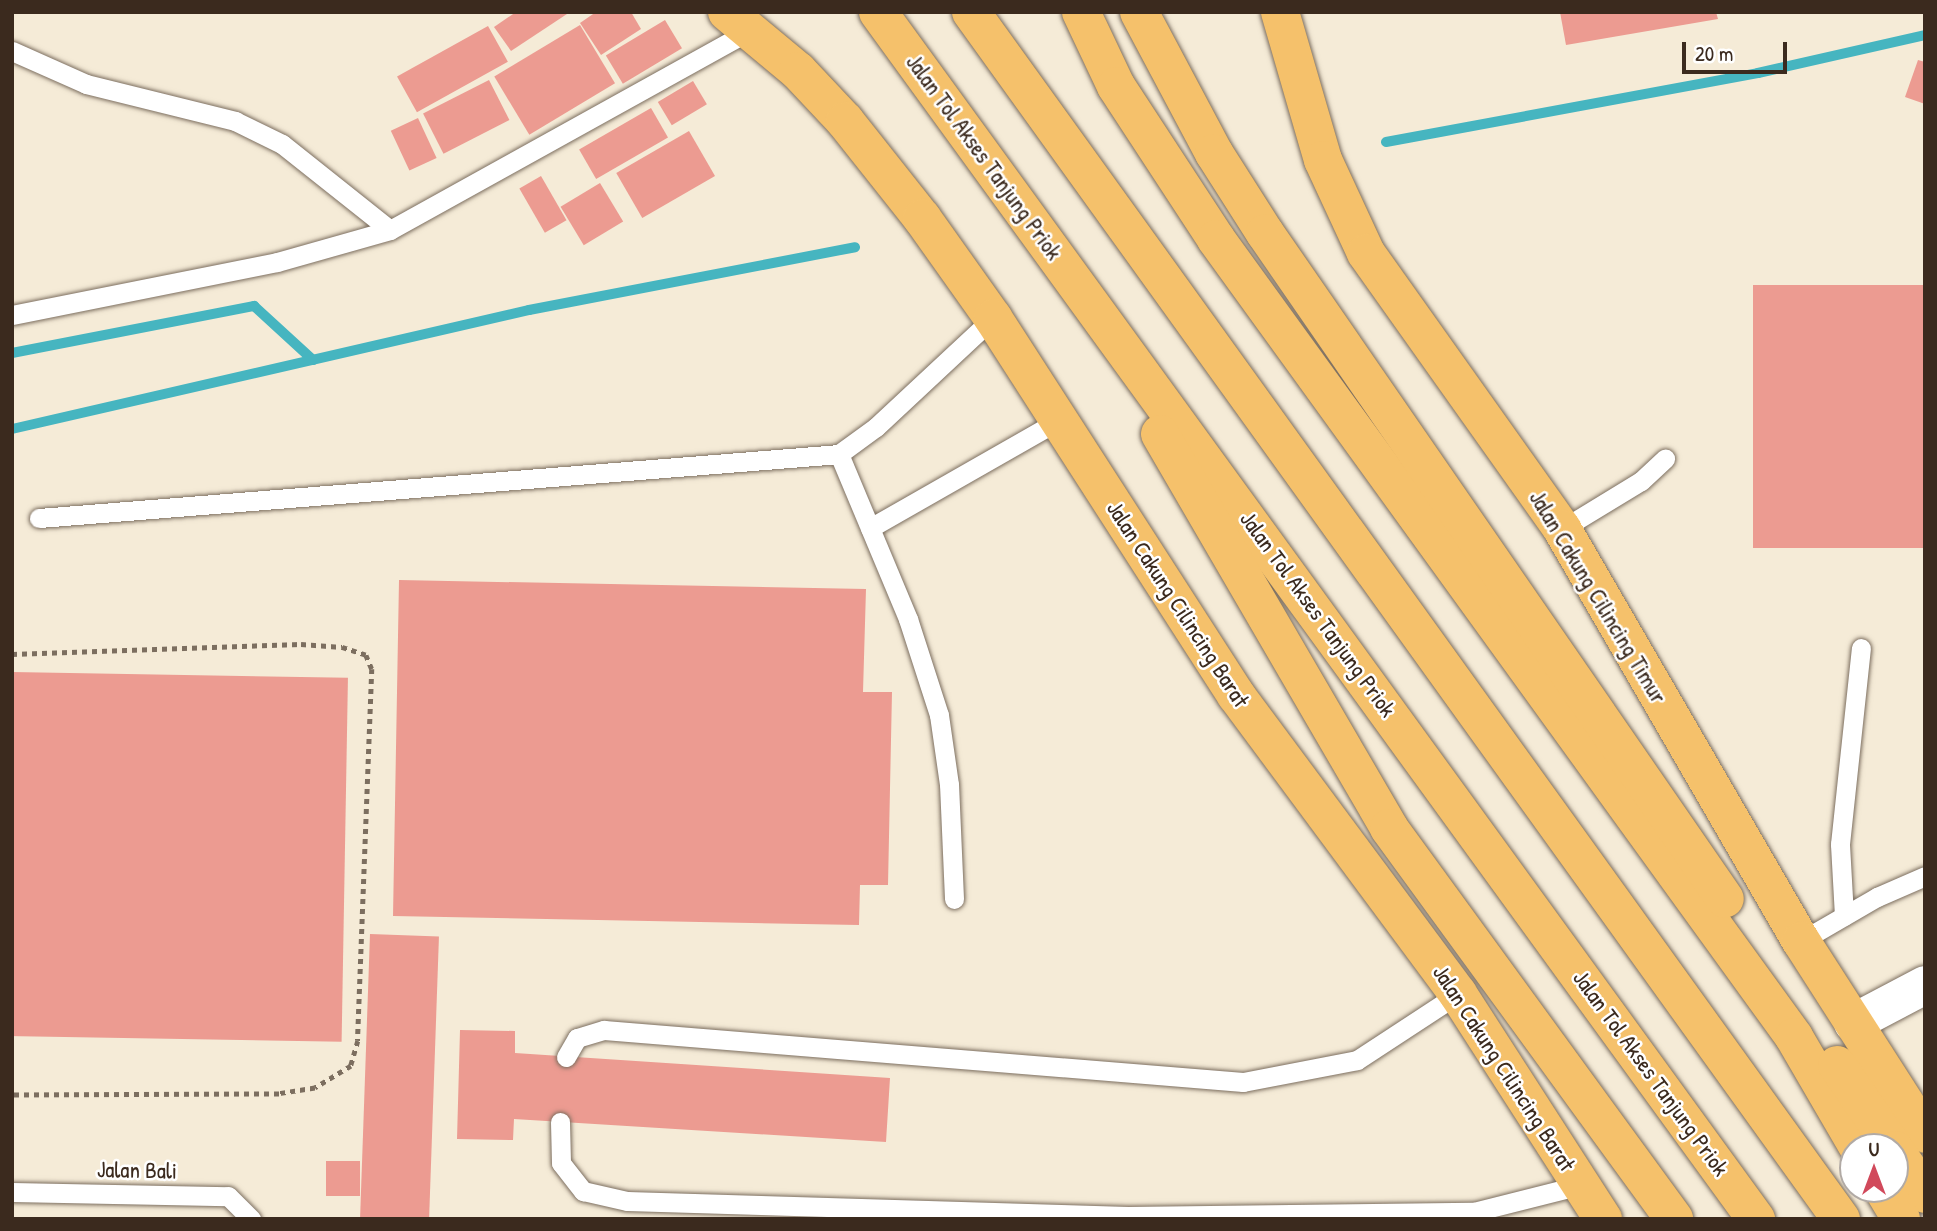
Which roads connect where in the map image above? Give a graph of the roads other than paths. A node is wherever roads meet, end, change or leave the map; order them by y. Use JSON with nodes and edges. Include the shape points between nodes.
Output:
{"nodes":[{"id":1,"x":878,"y":12,"type":"edge"},
{"id":2,"x":971,"y":12,"type":"edge"},
{"id":3,"x":1081,"y":12,"type":"edge"},
{"id":4,"x":1139,"y":12,"type":"edge"},
{"id":5,"x":1280,"y":12,"type":"edge"},
{"id":6,"x":739,"y":21,"type":"edge"},
{"id":7,"x":12,"y":51,"type":"edge"},
{"id":8,"x":390,"y":230,"type":"junction"},
{"id":9,"x":1054,"y":251,"type":"junction"},
{"id":10,"x":12,"y":315,"type":"edge"},
{"id":11,"x":983,"y":329,"type":"junction"},
{"id":12,"x":1047,"y":427,"type":"junction"},
{"id":13,"x":839,"y":454,"type":"junction"},
{"id":14,"x":1665,"y":459,"type":"dead end"},
{"id":15,"x":39,"y":518,"type":"dead end"},
{"id":16,"x":870,"y":528,"type":"junction"},
{"id":17,"x":1562,"y":529,"type":"junction"},
{"id":18,"x":1861,"y":648,"type":"dead end"},
{"id":19,"x":1925,"y":876,"type":"edge"},
{"id":20,"x":954,"y":899,"type":"dead end"},
{"id":21,"x":1844,"y":916,"type":"junction"},
{"id":22,"x":1801,"y":941,"type":"junction"},
{"id":23,"x":1925,"y":985,"type":"edge"},
{"id":24,"x":1458,"y":995,"type":"junction"},
{"id":25,"x":1853,"y":1023,"type":"junction"},
{"id":26,"x":566,"y":1057,"type":"dead end"},
{"id":27,"x":560,"y":1122,"type":"dead end"},
{"id":28,"x":1850,"y":1133,"type":"edge"},
{"id":29,"x":1884,"y":1133,"type":"edge"},
{"id":30,"x":1925,"y":1134,"type":"edge"},
{"id":31,"x":1909,"y":1170,"type":"edge"},
{"id":32,"x":1581,"y":1185,"type":"junction"},
{"id":33,"x":12,"y":1192,"type":"edge"},
{"id":34,"x":1925,"y":1194,"type":"edge"},
{"id":35,"x":1891,"y":1203,"type":"edge"},
{"id":36,"x":251,"y":1219,"type":"edge"},
{"id":37,"x":1603,"y":1219,"type":"edge"},
{"id":38,"x":1674,"y":1219,"type":"edge"},
{"id":39,"x":1756,"y":1219,"type":"edge"},
{"id":40,"x":1841,"y":1219,"type":"edge"},
{"id":41,"x":1901,"y":1219,"type":"edge"}],
"edges":[{"from":1,"to":9,"type":"highway","name":"Jalan Tol Akses Tanjung Priok"},
{"from":2,"to":40,"type":"highway"},
{"from":3,"to":28,"type":"highway","via":[[1116,86],[1187,197],[1794,1037]]},
{"from":4,"to":29,"type":"highway","via":[[1164,65],[1265,233],[1476,533]]},
{"from":5,"to":17,"type":"highway","name":"Jalan Cakung Cilincing Timur","via":[[1323,160],[1366,253]]},
{"from":6,"to":8,"type":"lane"},
{"from":6,"to":11,"type":"highway","name":"Jalan Cakung Cilincing Barat","via":[[845,121]]},
{"from":7,"to":8,"type":"lane","via":[[86,85],[235,121],[282,144]]},
{"from":8,"to":10,"type":"lane","via":[[277,262]]},
{"from":9,"to":38,"type":"highway","via":[[1389,828]]},
{"from":9,"to":39,"type":"highway","name":"Jalan Tol Akses Tanjung Priok"},
{"from":11,"to":12,"type":"highway","name":"Jalan Cakung Cilincing Barat"},
{"from":11,"to":13,"type":"lane","via":[[876,427]]},
{"from":12,"to":16,"type":"lane"},
{"from":12,"to":24,"type":"highway","name":"Jalan Cakung Cilincing Barat","via":[[1236,695]]},
{"from":13,"to":15,"type":"lane"},
{"from":13,"to":16,"type":"lane"},
{"from":14,"to":17,"type":"lane","via":[[1640,481]]},
{"from":16,"to":20,"type":"lane","via":[[908,619],[939,715],[949,784]]},
{"from":17,"to":22,"type":"highway","name":"Jalan Cakung Cilincing Timur"},
{"from":18,"to":21,"type":"lane","via":[[1840,845]]},
{"from":19,"to":21,"type":"lane"},
{"from":21,"to":22,"type":"lane"},
{"from":22,"to":25,"type":"highway","name":"Jalan Cakung Cilincing Timur"},
{"from":23,"to":25,"type":"street"},
{"from":24,"to":26,"type":"lane","via":[[1357,1060],[1268,1080],[1213,1083],[604,1030],[577,1038]]},
{"from":24,"to":32,"type":"highway","name":"Jalan Cakung Cilincing Barat"},
{"from":25,"to":30,"type":"highway","name":"Jalan Cakung Cilincing Timur"},
{"from":27,"to":32,"type":"lane","via":[[561,1163],[583,1191],[627,1201],[1128,1216],[1474,1212]]},
{"from":31,"to":34,"type":"highway"},
{"from":32,"to":37,"type":"highway","name":"Jalan Cakung Cilincing Barat"},
{"from":33,"to":36,"type":"lane","name":"Jalan Bali","via":[[228,1196]]},
{"from":35,"to":41,"type":"highway"}]}
